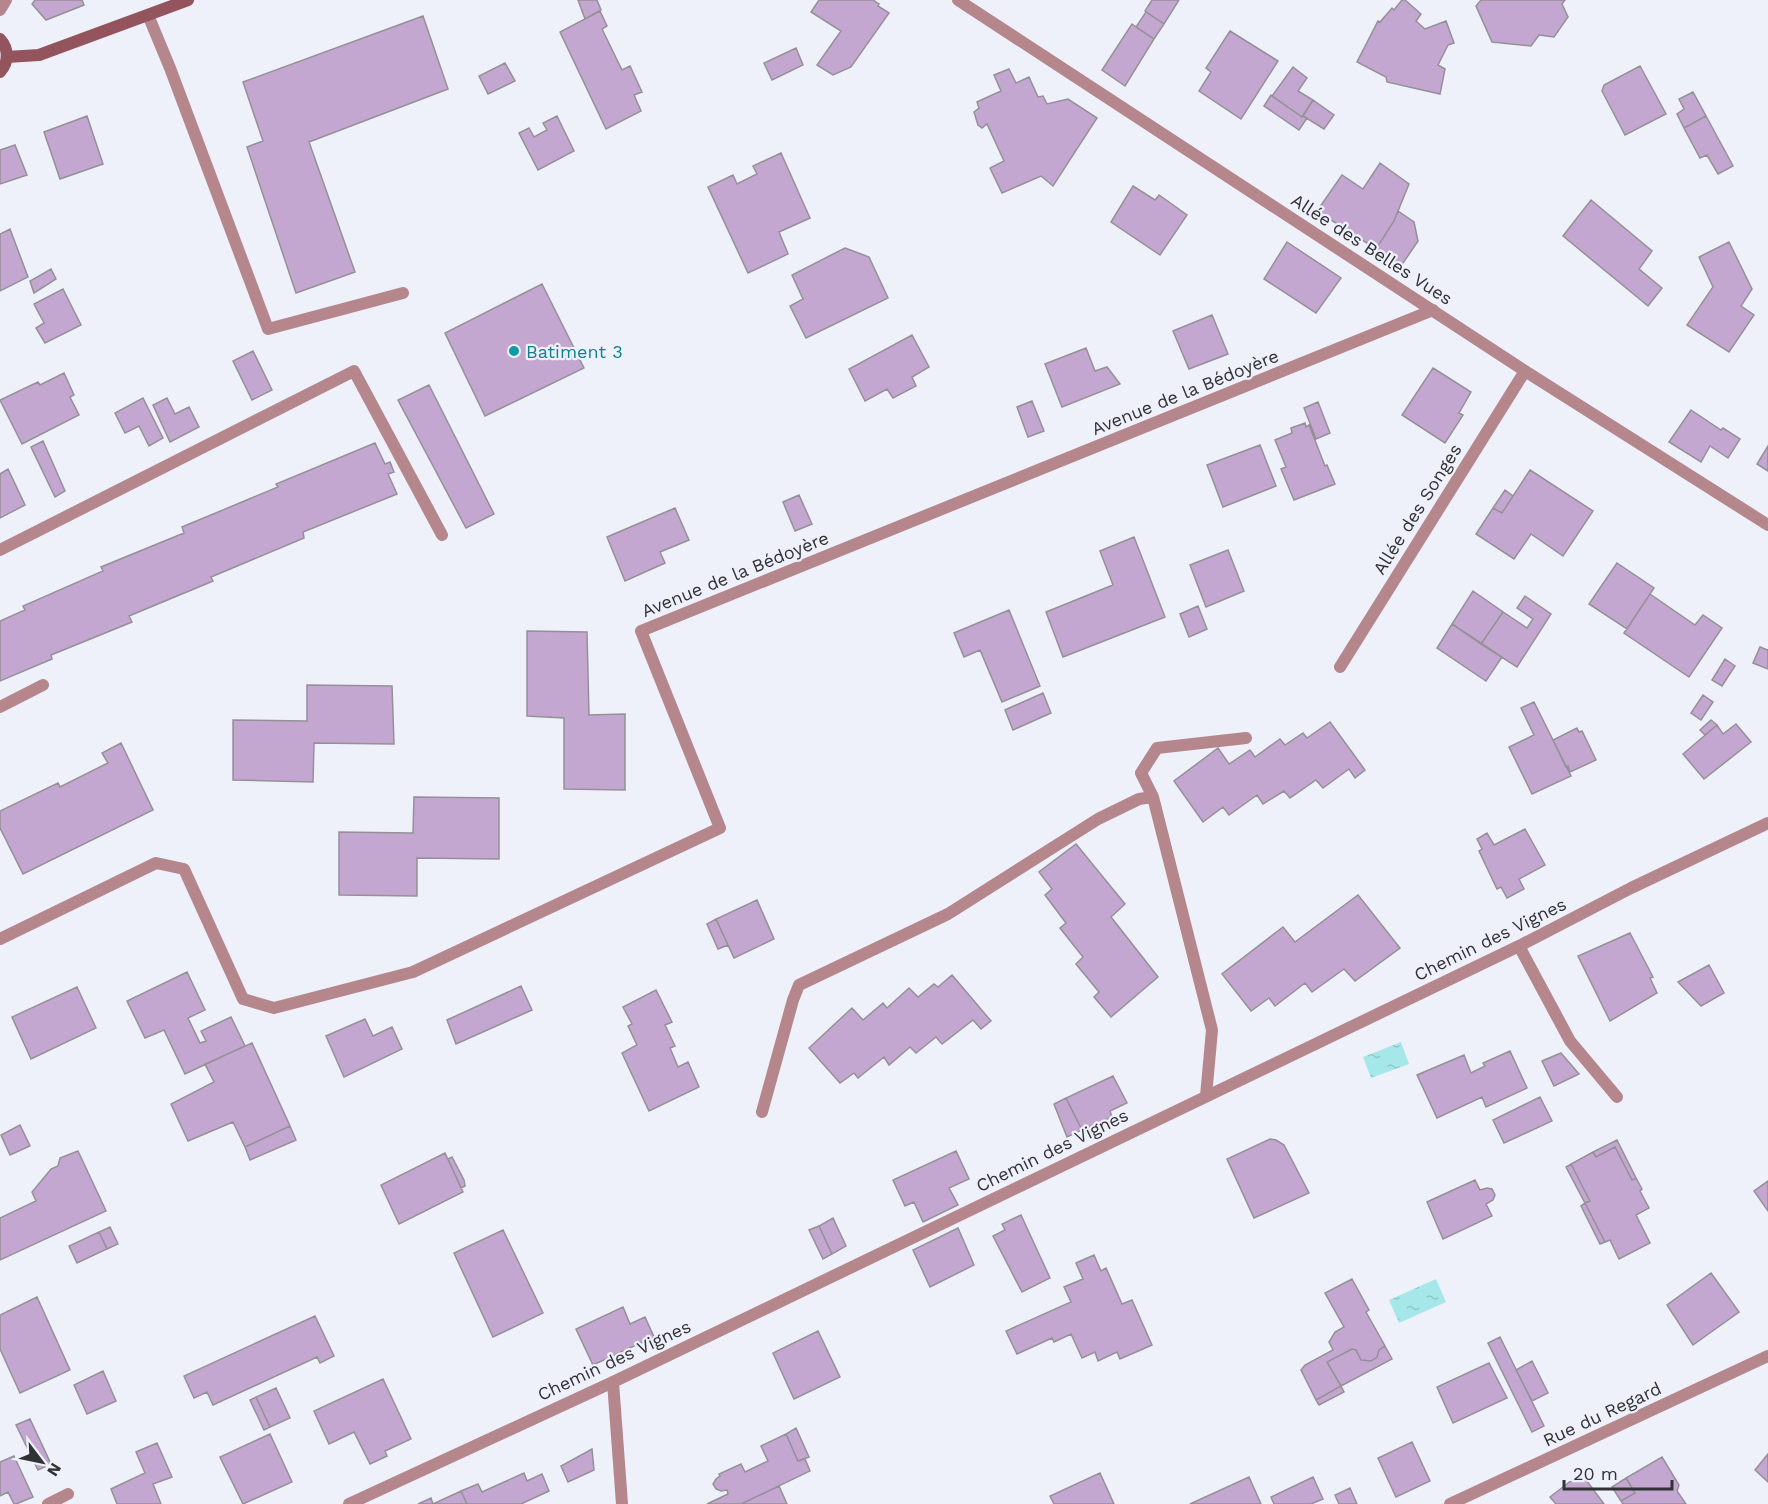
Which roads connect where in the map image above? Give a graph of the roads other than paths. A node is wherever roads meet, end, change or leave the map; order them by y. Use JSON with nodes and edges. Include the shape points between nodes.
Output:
{"nodes":[{"id":1,"x":6,"y":0,"type":"edge"},
{"id":2,"x":188,"y":0,"type":"edge"},
{"id":3,"x":958,"y":0,"type":"edge"},
{"id":4,"x":0,"y":10,"type":"edge"},
{"id":5,"x":148,"y":15,"type":"junction"},
{"id":6,"x":0,"y":39,"type":"edge"},
{"id":7,"x":7,"y":57,"type":"junction"},
{"id":8,"x":0,"y":72,"type":"edge"},
{"id":9,"x":403,"y":293,"type":"dead end"},
{"id":10,"x":1433,"y":310,"type":"junction"},
{"id":11,"x":1525,"y":371,"type":"junction"},
{"id":12,"x":1768,"y":525,"type":"edge"},
{"id":13,"x":442,"y":536,"type":"dead end"},
{"id":14,"x":0,"y":550,"type":"edge"},
{"id":15,"x":1340,"y":667,"type":"dead end"},
{"id":16,"x":43,"y":685,"type":"dead end"},
{"id":17,"x":0,"y":708,"type":"edge"},
{"id":18,"x":1246,"y":738,"type":"dead end"},
{"id":19,"x":1153,"y":797,"type":"junction"},
{"id":20,"x":1768,"y":824,"type":"edge"},
{"id":21,"x":0,"y":939,"type":"edge"},
{"id":22,"x":1519,"y":946,"type":"junction"},
{"id":23,"x":1206,"y":1096,"type":"junction"},
{"id":24,"x":1617,"y":1097,"type":"dead end"},
{"id":25,"x":762,"y":1112,"type":"dead end"},
{"id":26,"x":1768,"y":1356,"type":"edge"},
{"id":27,"x":612,"y":1382,"type":"junction"},
{"id":28,"x":68,"y":1494,"type":"dead end"},
{"id":29,"x":48,"y":1504,"type":"edge"},
{"id":30,"x":349,"y":1504,"type":"edge"},
{"id":31,"x":622,"y":1504,"type":"edge"},
{"id":32,"x":1450,"y":1504,"type":"edge"}],
"edges":[{"from":1,"to":4,"type":"street"},
{"from":2,"to":5,"type":"street"},
{"from":3,"to":10,"type":"street","name":"Allée des Belles Vues"},
{"from":5,"to":7,"type":"street","via":[[39,55]]},
{"from":5,"to":9,"type":"street","via":[[268,329]]},
{"from":6,"to":7,"type":"street"},
{"from":7,"to":8,"type":"street"},
{"from":10,"to":11,"type":"street","name":"Allée des Belles Vues"},
{"from":10,"to":21,"type":"street","name":"Avenue de la Bédoyère","via":[[641,631],[720,828],[413,972],[274,1008],[243,999],[184,869],[156,863]]},
{"from":11,"to":12,"type":"street","name":"Allée des Belles Vues"},
{"from":11,"to":15,"type":"street","name":"Allée des Songes"},
{"from":13,"to":14,"type":"street","via":[[354,371]]},
{"from":16,"to":17,"type":"street"},
{"from":18,"to":19,"type":"street","via":[[1157,748],[1141,773]]},
{"from":19,"to":23,"type":"street","via":[[1212,1030]]},
{"from":19,"to":25,"type":"street","via":[[1138,799],[1098,819],[948,914],[799,985]]},
{"from":20,"to":22,"type":"street","name":"Chemin des Vignes"},
{"from":22,"to":23,"type":"street","name":"Chemin des Vignes"},
{"from":22,"to":24,"type":"street","via":[[1570,1041]]},
{"from":23,"to":27,"type":"street","name":"Chemin des Vignes"},
{"from":26,"to":32,"type":"street","name":"Rue du Regard"},
{"from":27,"to":30,"type":"street","name":"Chemin des Vignes"},
{"from":27,"to":31,"type":"street"},
{"from":28,"to":29,"type":"street"}]}
